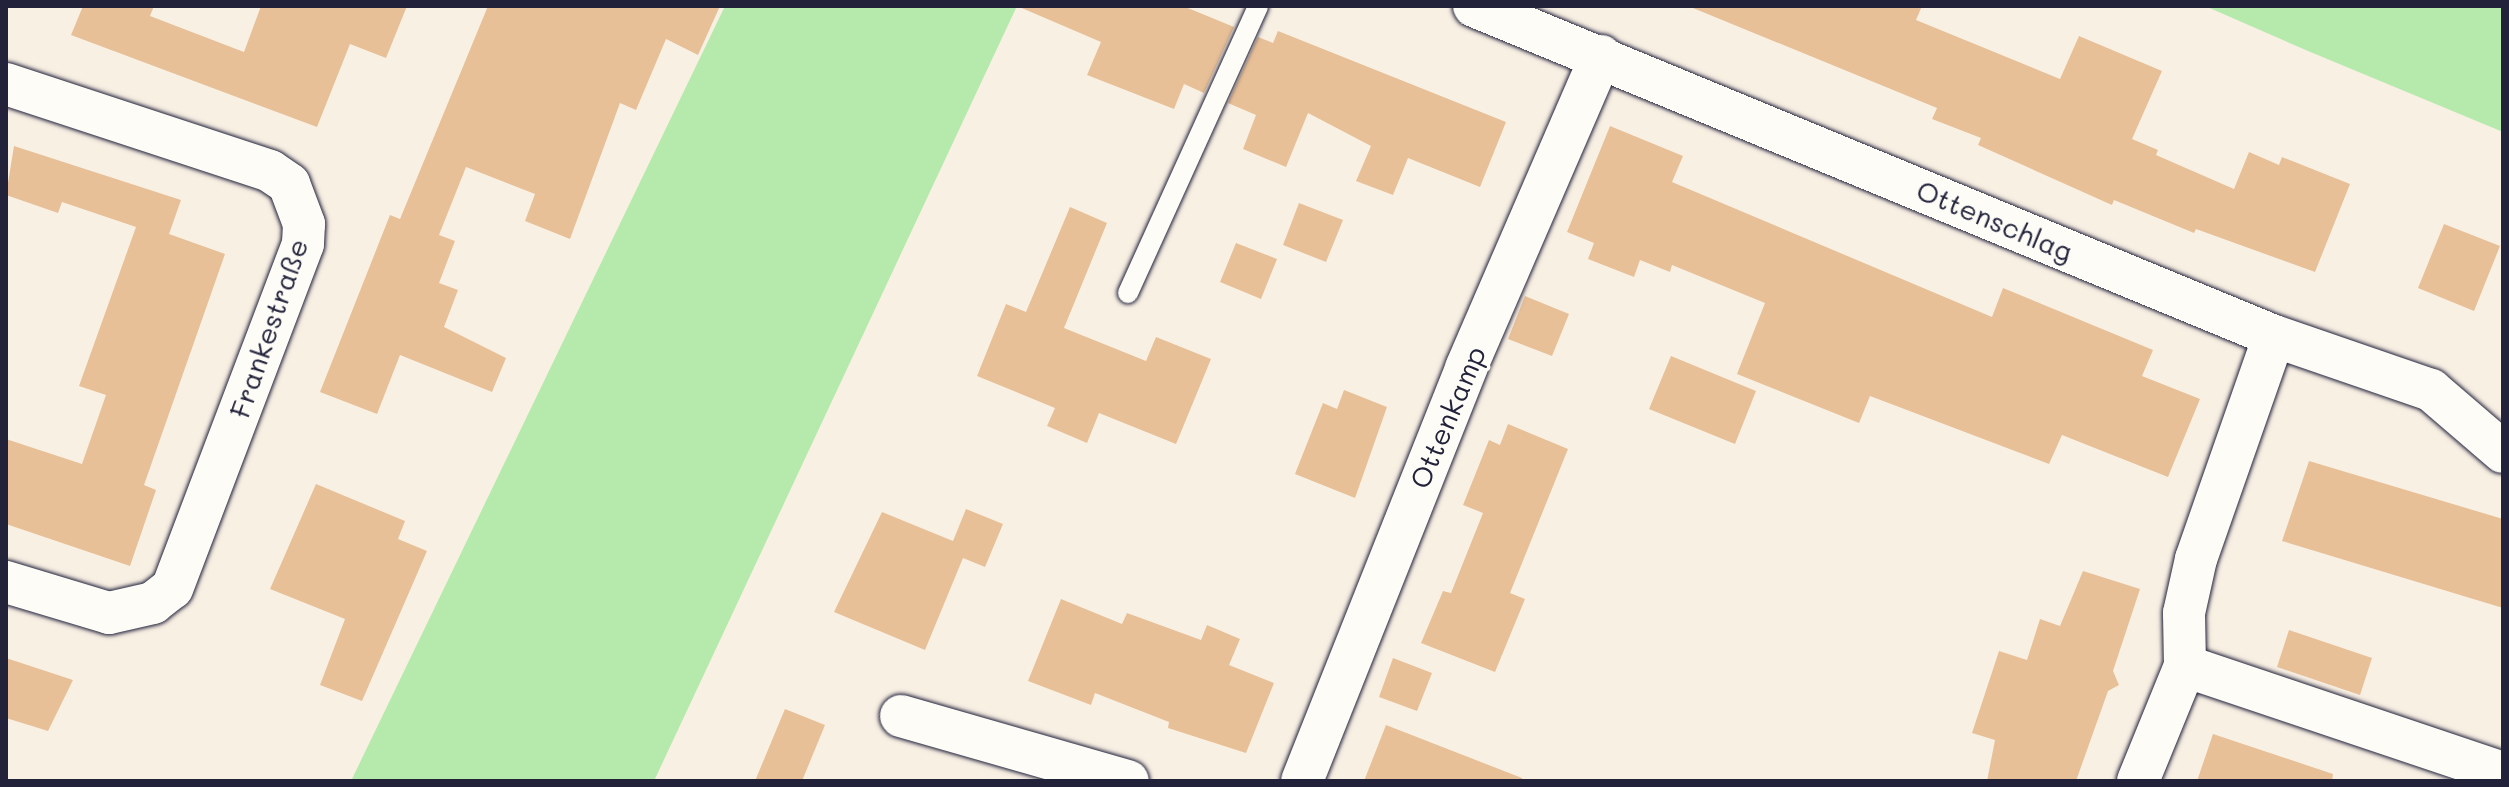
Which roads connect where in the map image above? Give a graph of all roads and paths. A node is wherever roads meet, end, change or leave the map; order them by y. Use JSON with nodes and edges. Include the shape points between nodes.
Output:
{"nodes":[{"id":1,"x":1258,"y":6,"type":"edge"},
{"id":2,"x":1474,"y":6,"type":"edge"},
{"id":3,"x":1601,"y":56,"type":"junction"},
{"id":4,"x":6,"y":84,"type":"edge"},
{"id":5,"x":1128,"y":293,"type":"dead end"},
{"id":6,"x":2274,"y":336,"type":"junction"},
{"id":7,"x":2503,"y":452,"type":"edge"},
{"id":8,"x":6,"y":582,"type":"edge"},
{"id":9,"x":2185,"y":666,"type":"junction"},
{"id":10,"x":901,"y":716,"type":"dead end"},
{"id":11,"x":2503,"y":773,"type":"edge"},
{"id":12,"x":1128,"y":781,"type":"edge"},
{"id":13,"x":1302,"y":781,"type":"edge"},
{"id":14,"x":2138,"y":781,"type":"edge"}],
"edges":[{"from":1,"to":5,"type":"lane"},
{"from":2,"to":3,"type":"street","name":"Ottenschlag"},
{"from":3,"to":6,"type":"street","name":"Ottenschlag"},
{"from":3,"to":13,"type":"street","name":"Ottenkamp","via":[[1448,411]]},
{"from":4,"to":8,"type":"street","name":"Frankestraße","via":[[270,171],[289,184],[304,224],[303,244],[172,588],[153,603],[109,613]]},
{"from":6,"to":7,"type":"street","name":"Ottenschlag","via":[[2431,390]]},
{"from":6,"to":9,"type":"street","via":[[2196,559],[2184,613]]},
{"from":9,"to":11,"type":"street"},
{"from":9,"to":14,"type":"street"},
{"from":10,"to":12,"type":"street"}]}
